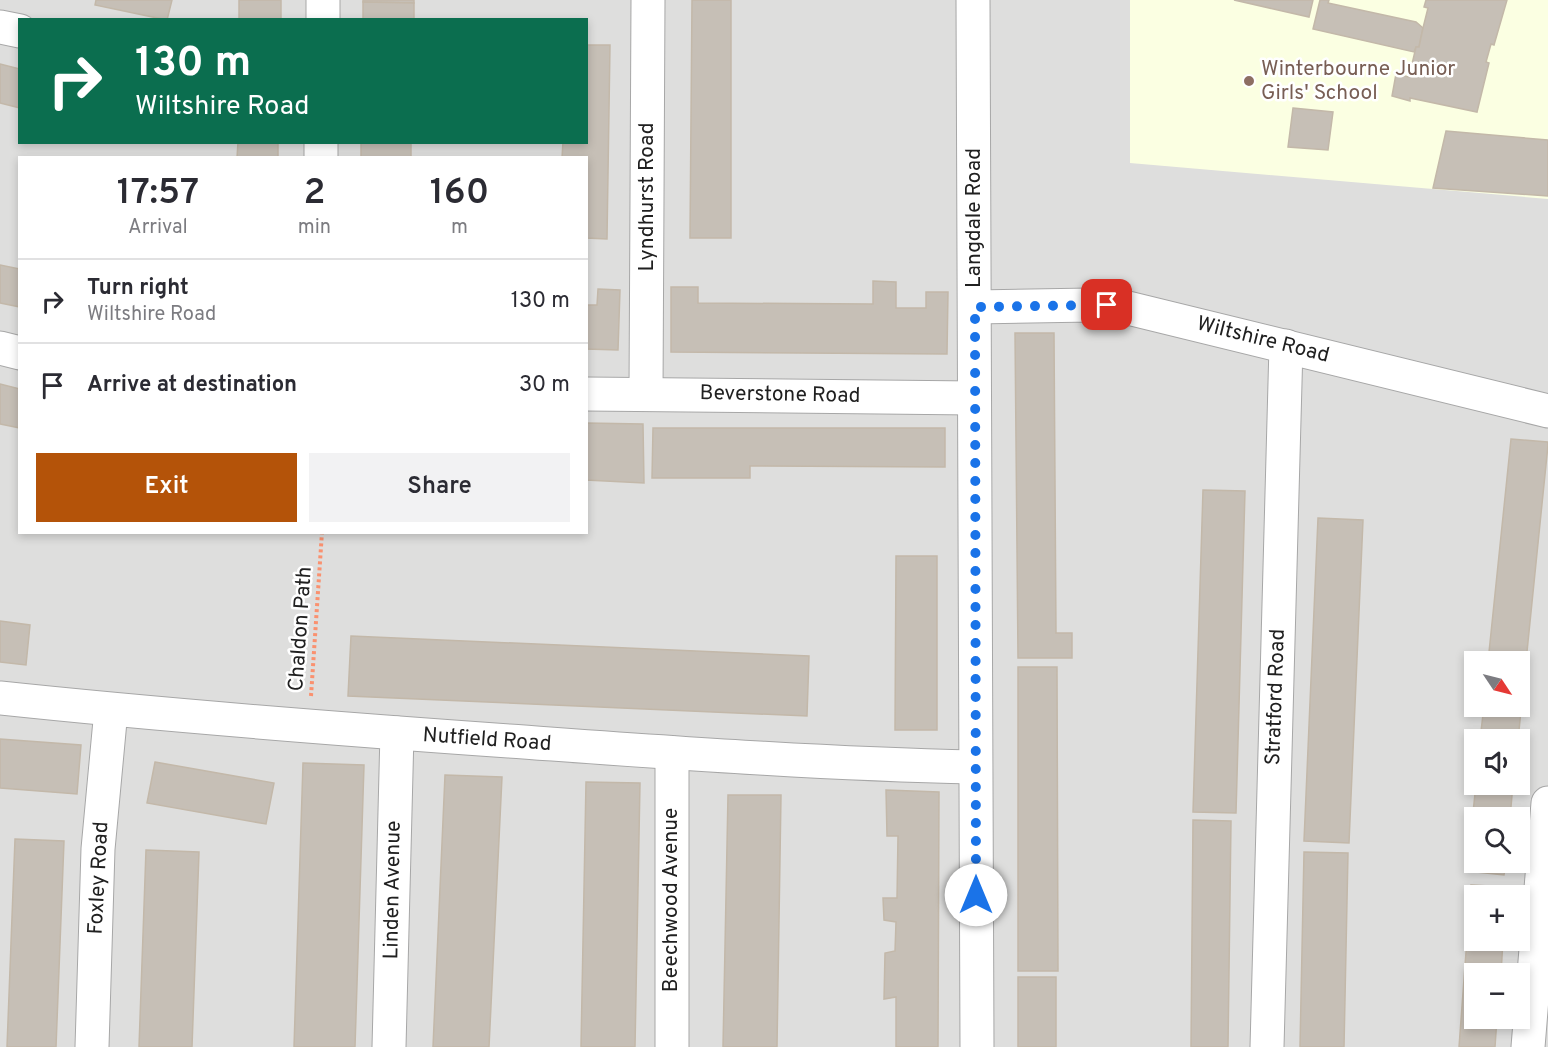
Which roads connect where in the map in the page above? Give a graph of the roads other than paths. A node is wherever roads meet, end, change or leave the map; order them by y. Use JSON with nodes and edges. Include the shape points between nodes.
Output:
{"nodes":[{"id":1,"x":323,"y":0,"type":"edge"},
{"id":2,"x":648,"y":0,"type":"edge"},
{"id":3,"x":973,"y":0,"type":"edge"},
{"id":4,"x":323,"y":18,"type":"edge"},
{"id":5,"x":0,"y":27,"type":"edge"},
{"id":6,"x":18,"y":31,"type":"edge"},
{"id":7,"x":975,"y":307,"type":"junction"},
{"id":8,"x":1286,"y":346,"type":"junction"},
{"id":9,"x":0,"y":348,"type":"edge"},
{"id":10,"x":18,"y":352,"type":"edge"},
{"id":11,"x":588,"y":394,"type":"edge"},
{"id":12,"x":646,"y":394,"type":"junction"},
{"id":13,"x":974,"y":398,"type":"junction"},
{"id":14,"x":1548,"y":411,"type":"edge"},
{"id":15,"x":0,"y":698,"type":"edge"},
{"id":16,"x":111,"y":710,"type":"junction"},
{"id":17,"x":397,"y":733,"type":"junction"},
{"id":18,"x":672,"y":753,"type":"junction"},
{"id":19,"x":975,"y":766,"type":"junction"},
{"id":20,"x":1548,"y":803,"type":"edge"},
{"id":21,"x":92,"y":1047,"type":"edge"},
{"id":22,"x":389,"y":1047,"type":"edge"},
{"id":23,"x":672,"y":1047,"type":"edge"},
{"id":24,"x":977,"y":1047,"type":"edge"},
{"id":25,"x":1267,"y":1047,"type":"edge"},
{"id":26,"x":1528,"y":1047,"type":"edge"}],
"edges":[{"from":1,"to":4,"type":"street"},
{"from":2,"to":12,"type":"street","name":"Lyndhurst Road"},
{"from":3,"to":7,"type":"street","name":"Langdale Road"},
{"from":5,"to":6,"type":"street"},
{"from":7,"to":8,"type":"street","name":"Wiltshire Road","via":[[1107,305]]},
{"from":7,"to":13,"type":"street","name":"Langdale Road"},
{"from":8,"to":14,"type":"street","name":"Wiltshire Road"},
{"from":8,"to":25,"type":"street","name":"Stratford Road"},
{"from":9,"to":10,"type":"street"},
{"from":11,"to":12,"type":"street","name":"Beverstone Road"},
{"from":12,"to":13,"type":"street","name":"Beverstone Road"},
{"from":13,"to":19,"type":"street","name":"Langdale Road"},
{"from":15,"to":16,"type":"street","name":"Nutfield Road"},
{"from":16,"to":17,"type":"street","name":"Nutfield Road"},
{"from":16,"to":21,"type":"street","name":"Foxley Road","via":[[98,849]]},
{"from":17,"to":18,"type":"street","name":"Nutfield Road"},
{"from":17,"to":22,"type":"street","name":"Linden Avenue"},
{"from":18,"to":19,"type":"street","name":"Nutfield Road"},
{"from":18,"to":23,"type":"street","name":"Beechwood Avenue"},
{"from":19,"to":24,"type":"street","name":"Langdale Road"},
{"from":20,"to":26,"type":"street"}]}
